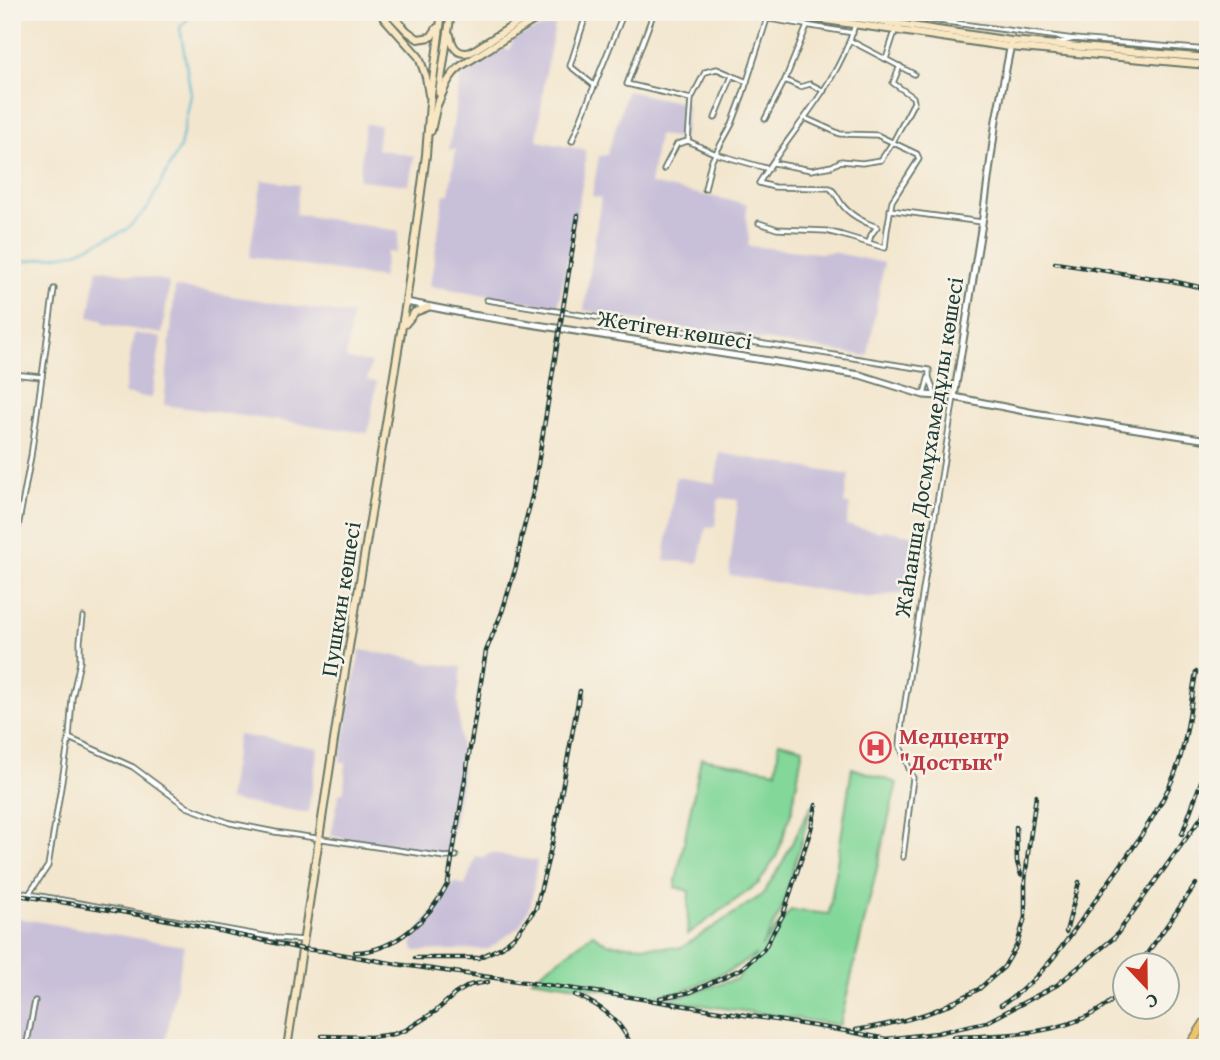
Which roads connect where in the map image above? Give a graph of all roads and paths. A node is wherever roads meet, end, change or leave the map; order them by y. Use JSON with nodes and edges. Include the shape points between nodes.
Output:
{"nodes":[{"id":1,"x":379,"y":12,"type":"edge"},
{"id":2,"x":389,"y":12,"type":"edge"},
{"id":3,"x":451,"y":12,"type":"edge"},
{"id":4,"x":535,"y":12,"type":"edge"},
{"id":5,"x":547,"y":12,"type":"edge"},
{"id":6,"x":587,"y":12,"type":"edge"},
{"id":7,"x":624,"y":12,"type":"edge"},
{"id":8,"x":654,"y":12,"type":"edge"},
{"id":9,"x":743,"y":12,"type":"edge"},
{"id":10,"x":771,"y":12,"type":"edge"},
{"id":11,"x":818,"y":12,"type":"edge"},
{"id":12,"x":835,"y":14,"type":"junction"},
{"id":13,"x":441,"y":16,"type":"edge"},
{"id":14,"x":767,"y":19,"type":"junction"},
{"id":15,"x":449,"y":26,"type":"junction"},
{"id":16,"x":807,"y":26,"type":"junction"},
{"id":17,"x":854,"y":29,"type":"junction"},
{"id":18,"x":895,"y":31,"type":"junction"},
{"id":19,"x":1008,"y":31,"type":"junction"},
{"id":20,"x":1017,"y":32,"type":"junction"},
{"id":21,"x":1074,"y":39,"type":"junction"},
{"id":22,"x":850,"y":40,"type":"junction"},
{"id":23,"x":1011,"y":43,"type":"junction"},
{"id":24,"x":1048,"y":45,"type":"junction"},
{"id":25,"x":1208,"y":50,"type":"edge"},
{"id":26,"x":886,"y":59,"type":"junction"},
{"id":27,"x":1205,"y":61,"type":"edge"},
{"id":28,"x":900,"y":66,"type":"junction"},
{"id":29,"x":914,"y":74,"type":"dead end"},
{"id":30,"x":732,"y":76,"type":"junction"},
{"id":31,"x":785,"y":80,"type":"junction"},
{"id":32,"x":747,"y":82,"type":"junction"},
{"id":33,"x":594,"y":86,"type":"junction"},
{"id":34,"x":824,"y":92,"type":"junction"},
{"id":35,"x":691,"y":99,"type":"junction"},
{"id":36,"x":433,"y":104,"type":"junction"},
{"id":37,"x":715,"y":118,"type":"dead end"},
{"id":38,"x":804,"y":118,"type":"junction"},
{"id":39,"x":765,"y":119,"type":"dead end"},
{"id":40,"x":572,"y":141,"type":"dead end"},
{"id":41,"x":688,"y":141,"type":"junction"},
{"id":42,"x":893,"y":142,"type":"junction"},
{"id":43,"x":716,"y":154,"type":"junction"},
{"id":44,"x":773,"y":163,"type":"junction"},
{"id":45,"x":664,"y":169,"type":"dead end"},
{"id":46,"x":769,"y":169,"type":"junction"},
{"id":47,"x":705,"y":189,"type":"dead end"},
{"id":48,"x":890,"y":210,"type":"junction"},
{"id":49,"x":982,"y":222,"type":"junction"},
{"id":50,"x":759,"y":223,"type":"dead end"},
{"id":51,"x":877,"y":227,"type":"junction"},
{"id":52,"x":887,"y":230,"type":"junction"},
{"id":53,"x":869,"y":243,"type":"junction"},
{"id":54,"x":54,"y":289,"type":"dead end"},
{"id":55,"x":487,"y":300,"type":"dead end"},
{"id":56,"x":406,"y":302,"type":"junction"},
{"id":57,"x":428,"y":307,"type":"junction"},
{"id":58,"x":402,"y":328,"type":"junction"},
{"id":59,"x":12,"y":374,"type":"edge"},
{"id":60,"x":42,"y":377,"type":"junction"},
{"id":61,"x":929,"y":377,"type":"junction"},
{"id":62,"x":924,"y":395,"type":"junction"},
{"id":63,"x":936,"y":396,"type":"junction"},
{"id":64,"x":954,"y":397,"type":"junction"},
{"id":65,"x":1208,"y":440,"type":"edge"},
{"id":66,"x":12,"y":560,"type":"edge"},
{"id":67,"x":83,"y":617,"type":"dead end"},
{"id":68,"x":69,"y":738,"type":"junction"},
{"id":69,"x":319,"y":837,"type":"junction"},
{"id":70,"x":456,"y":856,"type":"dead end"},
{"id":71,"x":903,"y":857,"type":"dead end"},
{"id":72,"x":12,"y":891,"type":"edge"},
{"id":73,"x":29,"y":894,"type":"junction"},
{"id":74,"x":303,"y":940,"type":"junction"},
{"id":75,"x":35,"y":1001,"type":"dead end"},
{"id":76,"x":1208,"y":1017,"type":"edge"},
{"id":77,"x":1208,"y":1032,"type":"edge"},
{"id":78,"x":1208,"y":1040,"type":"edge"},
{"id":79,"x":26,"y":1048,"type":"edge"},
{"id":80,"x":287,"y":1048,"type":"edge"},
{"id":81,"x":1188,"y":1048,"type":"edge"},
{"id":82,"x":1197,"y":1048,"type":"edge"},
{"id":83,"x":1207,"y":1048,"type":"edge"}],
"edges":[{"from":1,"to":36,"type":"main road","via":[[419,57]]},
{"from":2,"to":13,"type":"main road","via":[[418,39],[435,33]]},
{"from":3,"to":15,"type":"main road"},
{"from":4,"to":15,"type":"main road","via":[[467,53],[451,44]]},
{"from":5,"to":36,"type":"main road","via":[[461,65]]},
{"from":6,"to":33,"type":"street","via":[[570,63]]},
{"from":7,"to":33,"type":"street"},
{"from":8,"to":35,"type":"street","via":[[627,84]]},
{"from":9,"to":14,"type":"street"},
{"from":10,"to":17,"type":"main road"},
{"from":11,"to":12,"type":"main road"},
{"from":12,"to":19,"type":"street"},
{"from":12,"to":23,"type":"main road"},
{"from":13,"to":36,"type":"main road"},
{"from":14,"to":16,"type":"street"},
{"from":14,"to":32,"type":"street"},
{"from":15,"to":36,"type":"main road"},
{"from":16,"to":17,"type":"street"},
{"from":16,"to":31,"type":"street"},
{"from":17,"to":18,"type":"main road"},
{"from":17,"to":22,"type":"street"},
{"from":18,"to":23,"type":"main road"},
{"from":18,"to":26,"type":"street"},
{"from":19,"to":20,"type":"street"},
{"from":19,"to":23,"type":"main road"},
{"from":20,"to":21,"type":"street"},
{"from":20,"to":23,"type":"main road"},
{"from":21,"to":24,"type":"street"},
{"from":21,"to":25,"type":"street"},
{"from":22,"to":26,"type":"street"},
{"from":22,"to":34,"type":"street"},
{"from":23,"to":24,"type":"main road"},
{"from":23,"to":27,"type":"main road"},
{"from":23,"to":49,"type":"street","name":"Жаһанша Досмұхамедұлы көшесі"},
{"from":24,"to":27,"type":"main road"},
{"from":26,"to":28,"type":"street"},
{"from":28,"to":29,"type":"street"},
{"from":28,"to":42,"type":"street","via":[[893,83],[914,102]]},
{"from":30,"to":32,"type":"street"},
{"from":30,"to":35,"type":"street","via":[[717,69],[705,72]]},
{"from":30,"to":37,"type":"street"},
{"from":31,"to":34,"type":"street","via":[[800,87],[810,84]]},
{"from":31,"to":39,"type":"street"},
{"from":32,"to":43,"type":"street"},
{"from":33,"to":40,"type":"street"},
{"from":34,"to":38,"type":"street"},
{"from":35,"to":41,"type":"street"},
{"from":36,"to":56,"type":"main road","name":"Пушкин көшесі"},
{"from":38,"to":42,"type":"street","via":[[835,133],[872,134]]},
{"from":38,"to":44,"type":"street"},
{"from":41,"to":43,"type":"street"},
{"from":41,"to":45,"type":"street","via":[[677,144]]},
{"from":42,"to":44,"type":"street","via":[[881,160],[841,161],[811,170]]},
{"from":42,"to":48,"type":"street","via":[[919,159]]},
{"from":43,"to":46,"type":"street"},
{"from":43,"to":47,"type":"street"},
{"from":44,"to":46,"type":"street"},
{"from":46,"to":51,"type":"street","via":[[759,183],[830,188],[845,208]]},
{"from":48,"to":49,"type":"street"},
{"from":48,"to":52,"type":"street"},
{"from":49,"to":64,"type":"street","name":"Жаһанша Досмұхамедұлы көшесі"},
{"from":50,"to":53,"type":"street","via":[[777,229],[826,231]]},
{"from":51,"to":52,"type":"street"},
{"from":51,"to":53,"type":"street"},
{"from":52,"to":53,"type":"street","via":[[885,248]]},
{"from":54,"to":60,"type":"street"},
{"from":55,"to":61,"type":"street","via":[[920,368],[929,370]]},
{"from":56,"to":57,"type":"street","name":"Жетіген көшесі"},
{"from":56,"to":58,"type":"main road","name":"Пушкин көшесі"},
{"from":57,"to":58,"type":"main road","via":[[412,314]]},
{"from":57,"to":62,"type":"street","name":"Жетіген көшесі","via":[[860,375]]},
{"from":58,"to":69,"type":"main road","name":"Пушкин көшесі"},
{"from":59,"to":60,"type":"street"},
{"from":60,"to":66,"type":"street"},
{"from":61,"to":62,"type":"street"},
{"from":61,"to":63,"type":"street"},
{"from":62,"to":63,"type":"street","name":"Жетіген көшесі"},
{"from":63,"to":64,"type":"street","name":"Жетіген көшесі"},
{"from":64,"to":65,"type":"street","name":"Жетіген көшесі"},
{"from":64,"to":71,"type":"street","name":"Жаһанша Досмұхамедұлы көшесі","via":[[901,733],[900,746],[913,778]]},
{"from":67,"to":68,"type":"street"},
{"from":68,"to":69,"type":"street","via":[[133,767],[187,807],[230,823]]},
{"from":68,"to":73,"type":"street","via":[[48,866]]},
{"from":69,"to":70,"type":"street"},
{"from":69,"to":74,"type":"main road","name":"Пушкин көшесі"},
{"from":72,"to":73,"type":"street"},
{"from":73,"to":74,"type":"street"},
{"from":74,"to":80,"type":"main road","name":"Пушкин көшесі"},
{"from":75,"to":79,"type":"street"},
{"from":76,"to":81,"type":"main road"},
{"from":77,"to":82,"type":"main road"},
{"from":78,"to":83,"type":"main road"}]}
